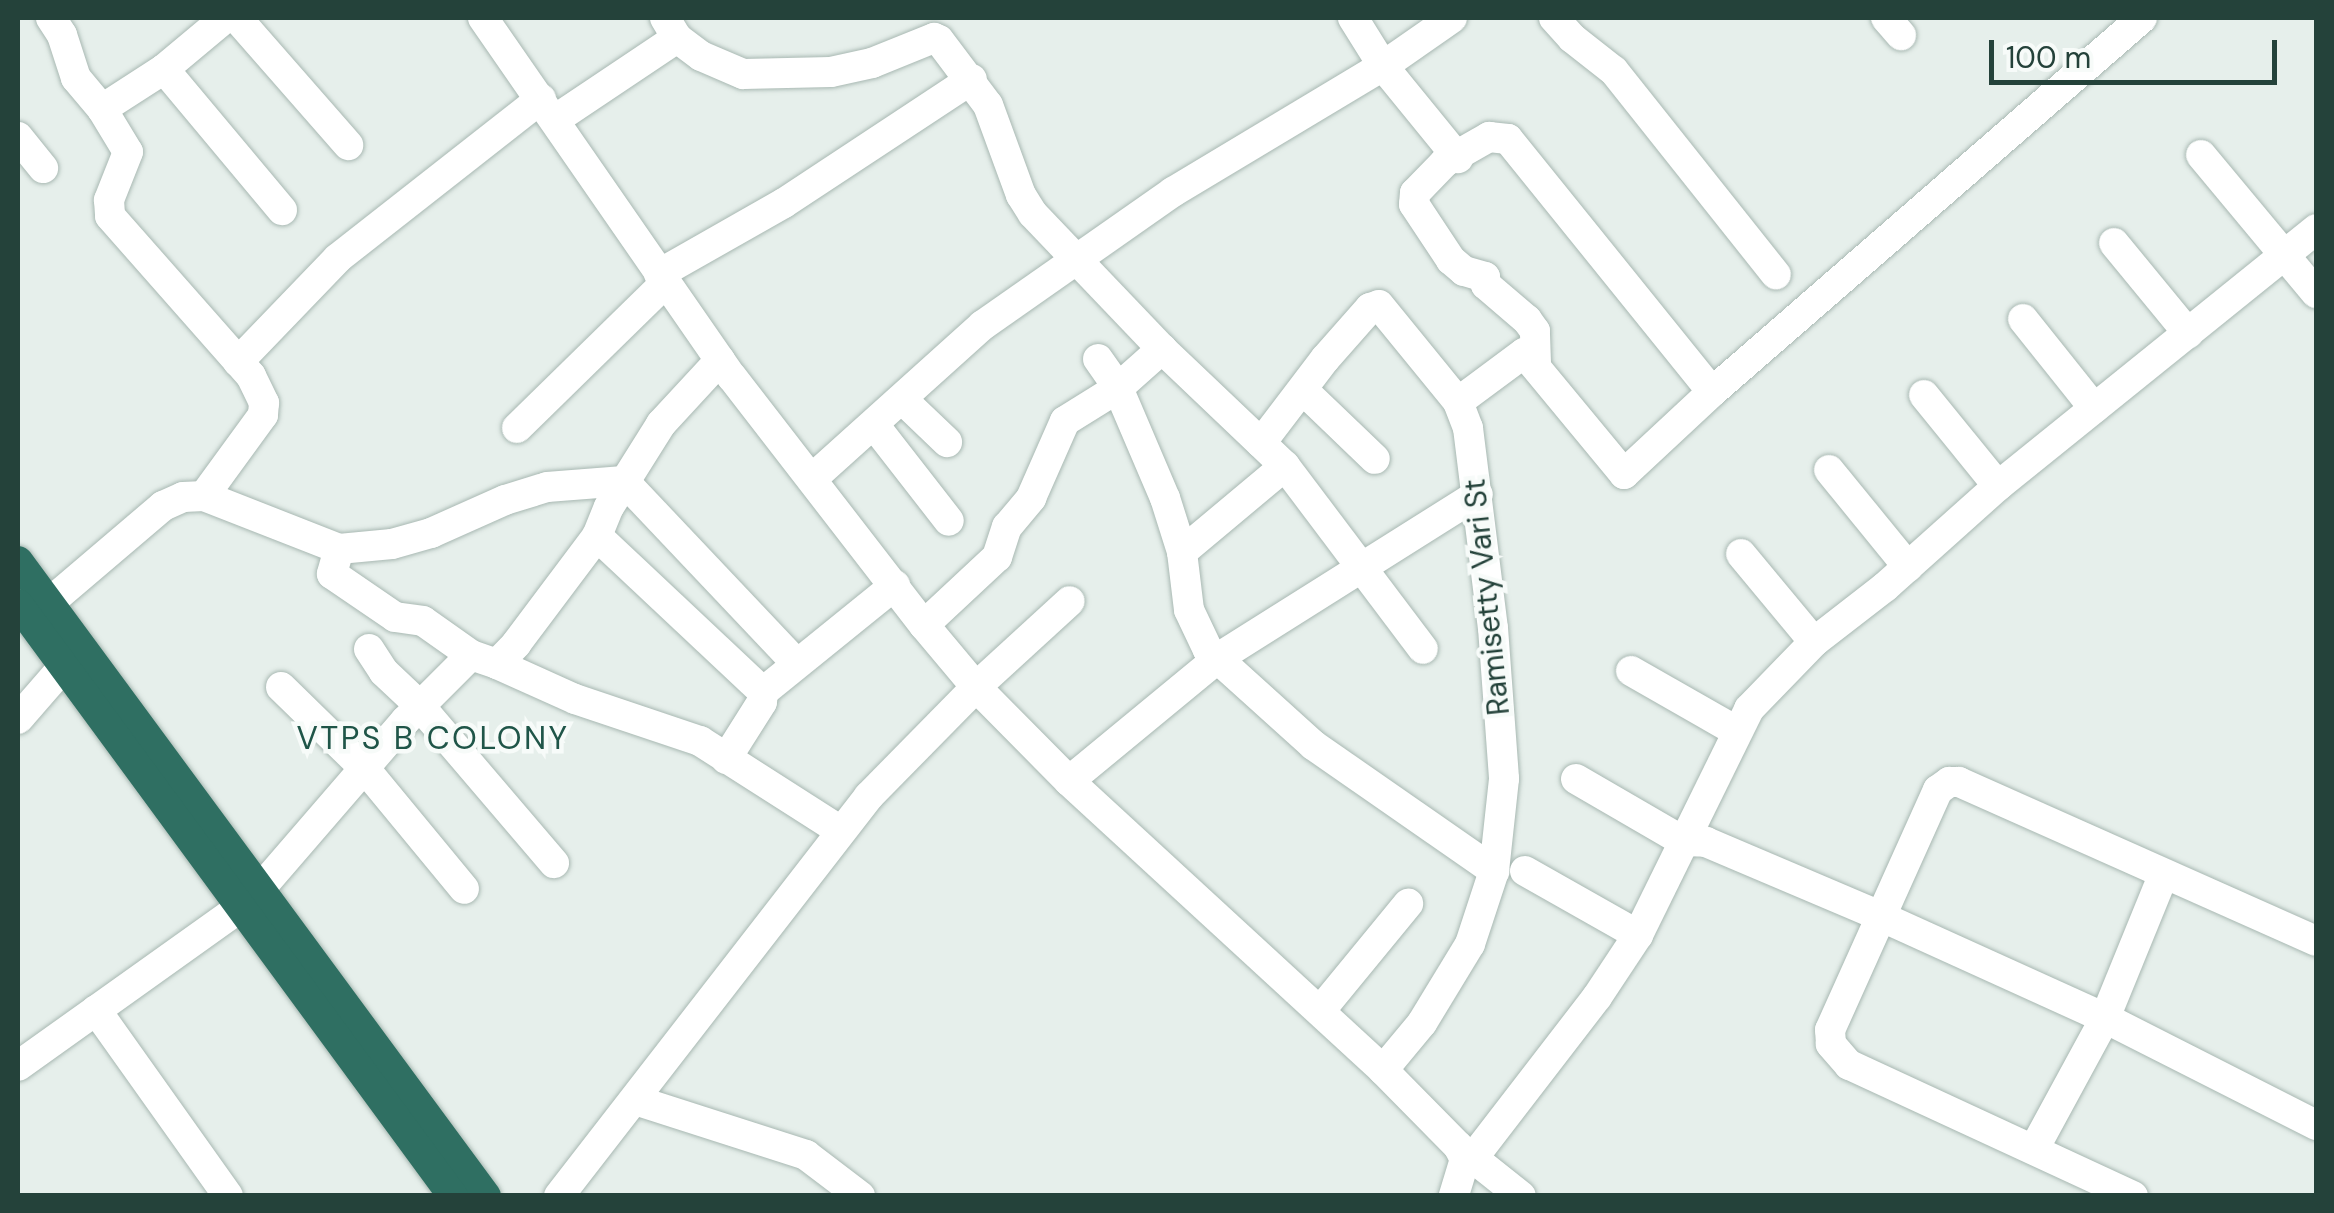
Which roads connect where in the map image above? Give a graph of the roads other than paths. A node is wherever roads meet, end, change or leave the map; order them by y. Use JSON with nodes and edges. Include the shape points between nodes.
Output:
{"nodes":[{"id":1,"x":51,"y":18,"type":"edge"},
{"id":2,"x":225,"y":18,"type":"edge"},
{"id":3,"x":236,"y":18,"type":"edge"},
{"id":4,"x":484,"y":18,"type":"edge"},
{"id":5,"x":1353,"y":18,"type":"edge"},
{"id":6,"x":1452,"y":18,"type":"edge"},
{"id":7,"x":1554,"y":18,"type":"edge"},
{"id":8,"x":2142,"y":18,"type":"edge"},
{"id":9,"x":669,"y":23,"type":"edge"},
{"id":10,"x":1384,"y":66,"type":"junction"},
{"id":11,"x":164,"y":69,"type":"junction"},
{"id":12,"x":972,"y":79,"type":"junction"},
{"id":13,"x":102,"y":109,"type":"junction"},
{"id":14,"x":549,"y":109,"type":"junction"},
{"id":15,"x":18,"y":137,"type":"edge"},
{"id":16,"x":348,"y":146,"type":"dead end"},
{"id":17,"x":2200,"y":155,"type":"dead end"},
{"id":18,"x":1458,"y":158,"type":"junction"},
{"id":19,"x":43,"y":168,"type":"dead end"},
{"id":20,"x":282,"y":210,"type":"dead end"},
{"id":21,"x":2316,"y":229,"type":"edge"},
{"id":22,"x":2114,"y":243,"type":"dead end"},
{"id":23,"x":2285,"y":256,"type":"junction"},
{"id":24,"x":1078,"y":261,"type":"junction"},
{"id":25,"x":1776,"y":276,"type":"dead end"},
{"id":26,"x":662,"y":278,"type":"junction"},
{"id":27,"x":2316,"y":293,"type":"edge"},
{"id":28,"x":2023,"y":319,"type":"dead end"},
{"id":29,"x":2188,"y":333,"type":"junction"},
{"id":30,"x":1162,"y":349,"type":"junction"},
{"id":31,"x":1098,"y":359,"type":"dead end"},
{"id":32,"x":720,"y":360,"type":"junction"},
{"id":33,"x":238,"y":362,"type":"junction"},
{"id":34,"x":1536,"y":362,"type":"junction"},
{"id":35,"x":1118,"y":388,"type":"junction"},
{"id":36,"x":1304,"y":391,"type":"junction"},
{"id":37,"x":1712,"y":392,"type":"junction"},
{"id":38,"x":1924,"y":395,"type":"dead end"},
{"id":39,"x":903,"y":400,"type":"junction"},
{"id":40,"x":1458,"y":402,"type":"junction"},
{"id":41,"x":2094,"y":408,"type":"junction"},
{"id":42,"x":875,"y":426,"type":"junction"},
{"id":43,"x":517,"y":428,"type":"dead end"},
{"id":44,"x":947,"y":442,"type":"dead end"},
{"id":45,"x":1261,"y":444,"type":"junction"},
{"id":46,"x":1375,"y":459,"type":"dead end"},
{"id":47,"x":1285,"y":466,"type":"junction"},
{"id":48,"x":1829,"y":470,"type":"dead end"},
{"id":49,"x":814,"y":477,"type":"junction"},
{"id":50,"x":624,"y":481,"type":"junction"},
{"id":51,"x":1998,"y":486,"type":"junction"},
{"id":52,"x":1478,"y":494,"type":"junction"},
{"id":53,"x":204,"y":496,"type":"junction"},
{"id":54,"x":949,"y":522,"type":"dead end"},
{"id":55,"x":597,"y":536,"type":"junction"},
{"id":56,"x":339,"y":549,"type":"junction"},
{"id":57,"x":1182,"y":552,"type":"junction"},
{"id":58,"x":1741,"y":554,"type":"dead end"},
{"id":59,"x":18,"y":561,"type":"edge"},
{"id":60,"x":1364,"y":566,"type":"junction"},
{"id":61,"x":1908,"y":567,"type":"junction"},
{"id":62,"x":894,"y":585,"type":"junction"},
{"id":63,"x":1070,"y":601,"type":"dead end"},
{"id":64,"x":18,"y":604,"type":"edge"},
{"id":65,"x":49,"y":604,"type":"junction"},
{"id":66,"x":924,"y":625,"type":"junction"},
{"id":67,"x":1814,"y":642,"type":"junction"},
{"id":68,"x":370,"y":649,"type":"dead end"},
{"id":69,"x":1423,"y":649,"type":"dead end"},
{"id":70,"x":1218,"y":658,"type":"junction"},
{"id":71,"x":484,"y":659,"type":"junction"},
{"id":72,"x":796,"y":663,"type":"junction"},
{"id":73,"x":64,"y":666,"type":"junction"},
{"id":74,"x":1631,"y":671,"type":"dead end"},
{"id":75,"x":281,"y":687,"type":"dead end"},
{"id":76,"x":976,"y":687,"type":"junction"},
{"id":77,"x":763,"y":692,"type":"junction"},
{"id":78,"x":420,"y":706,"type":"junction"},
{"id":79,"x":18,"y":719,"type":"edge"},
{"id":80,"x":1736,"y":731,"type":"junction"},
{"id":81,"x":726,"y":758,"type":"junction"},
{"id":82,"x":366,"y":770,"type":"junction"},
{"id":83,"x":1576,"y":779,"type":"dead end"},
{"id":84,"x":1069,"y":781,"type":"junction"},
{"id":85,"x":841,"y":831,"type":"junction"},
{"id":86,"x":1683,"y":841,"type":"junction"},
{"id":87,"x":554,"y":863,"type":"dead end"},
{"id":88,"x":1510,"y":871,"type":"junction"},
{"id":89,"x":2163,"y":876,"type":"junction"},
{"id":90,"x":464,"y":890,"type":"dead end"},
{"id":91,"x":251,"y":898,"type":"junction"},
{"id":92,"x":1408,"y":904,"type":"dead end"},
{"id":93,"x":1880,"y":916,"type":"junction"},
{"id":94,"x":1638,"y":936,"type":"junction"},
{"id":95,"x":2316,"y":941,"type":"edge"},
{"id":96,"x":96,"y":1010,"type":"junction"},
{"id":97,"x":1320,"y":1011,"type":"junction"},
{"id":98,"x":2105,"y":1018,"type":"junction"},
{"id":99,"x":18,"y":1066,"type":"edge"},
{"id":100,"x":1382,"y":1070,"type":"junction"},
{"id":101,"x":635,"y":1100,"type":"junction"},
{"id":102,"x":2316,"y":1126,"type":"edge"},
{"id":103,"x":2034,"y":1149,"type":"junction"},
{"id":104,"x":1469,"y":1159,"type":"junction"},
{"id":105,"x":228,"y":1196,"type":"edge"},
{"id":106,"x":454,"y":1196,"type":"edge"},
{"id":107,"x":486,"y":1196,"type":"edge"},
{"id":108,"x":559,"y":1196,"type":"edge"},
{"id":109,"x":860,"y":1196,"type":"edge"},
{"id":110,"x":1454,"y":1196,"type":"edge"},
{"id":111,"x":1521,"y":1196,"type":"edge"},
{"id":112,"x":2133,"y":1196,"type":"edge"}],
"edges":[{"from":1,"to":13,"type":"street","via":[[76,78]]},
{"from":2,"to":11,"type":"street"},
{"from":3,"to":16,"type":"street"},
{"from":4,"to":14,"type":"street"},
{"from":5,"to":10,"type":"street"},
{"from":6,"to":10,"type":"street"},
{"from":7,"to":25,"type":"street","via":[[1614,71]]},
{"from":8,"to":37,"type":"street"},
{"from":9,"to":12,"type":"street","via":[[718,66],[743,74],[832,72],[872,64],[934,38]]},
{"from":9,"to":14,"type":"street"},
{"from":10,"to":18,"type":"street"},
{"from":10,"to":24,"type":"street","via":[[1173,192]]},
{"from":11,"to":13,"type":"street"},
{"from":11,"to":20,"type":"street"},
{"from":12,"to":24,"type":"street","via":[[1021,195]]},
{"from":12,"to":26,"type":"street"},
{"from":13,"to":33,"type":"street","via":[[128,152],[108,200],[110,216]]},
{"from":14,"to":26,"type":"street"},
{"from":14,"to":33,"type":"street","via":[[338,258]]},
{"from":15,"to":19,"type":"street"},
{"from":17,"to":23,"type":"street"},
{"from":18,"to":34,"type":"street","via":[[1445,162],[1415,194],[1416,214],[1451,260],[1485,277],[1527,320],[1535,332]]},
{"from":18,"to":37,"type":"street","via":[[1490,137],[1508,139]]},
{"from":21,"to":23,"type":"street"},
{"from":22,"to":29,"type":"street"},
{"from":23,"to":27,"type":"street"},
{"from":23,"to":29,"type":"street"},
{"from":24,"to":30,"type":"street"},
{"from":24,"to":39,"type":"street","via":[[983,325]]},
{"from":26,"to":32,"type":"street"},
{"from":26,"to":43,"type":"street"},
{"from":28,"to":41,"type":"street"},
{"from":29,"to":41,"type":"street"},
{"from":30,"to":35,"type":"street"},
{"from":30,"to":45,"type":"street"},
{"from":31,"to":35,"type":"street"},
{"from":32,"to":49,"type":"street"},
{"from":32,"to":50,"type":"street","via":[[672,410]]},
{"from":33,"to":53,"type":"street","via":[[264,404],[263,415]]},
{"from":34,"to":37,"type":"street","via":[[1624,474]]},
{"from":34,"to":40,"type":"street","via":[[1520,353]]},
{"from":35,"to":57,"type":"street"},
{"from":35,"to":66,"type":"street","via":[[1064,420],[997,557]]},
{"from":36,"to":40,"type":"street","name":"Ramisetty Vari St","via":[[1325,359],[1379,305]]},
{"from":36,"to":45,"type":"street","name":"Ramisetty Vari St"},
{"from":36,"to":46,"type":"street"},
{"from":38,"to":51,"type":"street"},
{"from":39,"to":42,"type":"street"},
{"from":39,"to":44,"type":"street"},
{"from":40,"to":52,"type":"street","name":"Ramisetty Vari St"},
{"from":41,"to":51,"type":"street"},
{"from":42,"to":49,"type":"street"},
{"from":42,"to":54,"type":"street"},
{"from":45,"to":47,"type":"street"},
{"from":47,"to":57,"type":"street"},
{"from":47,"to":60,"type":"street"},
{"from":48,"to":61,"type":"street"},
{"from":49,"to":62,"type":"street"},
{"from":50,"to":55,"type":"street"},
{"from":50,"to":56,"type":"street","via":[[547,487],[432,533]]},
{"from":50,"to":72,"type":"street"},
{"from":51,"to":61,"type":"street"},
{"from":52,"to":60,"type":"street"},
{"from":52,"to":88,"type":"street","name":"Ramisetty Vari St"},
{"from":53,"to":56,"type":"street"},
{"from":53,"to":65,"type":"street","via":[[163,506]]},
{"from":55,"to":71,"type":"street"},
{"from":55,"to":77,"type":"street"},
{"from":56,"to":71,"type":"street","via":[[332,574],[395,617],[423,621]]},
{"from":57,"to":70,"type":"street","via":[[1189,610]]},
{"from":58,"to":67,"type":"street"},
{"from":59,"to":65,"type":"highway"},
{"from":60,"to":69,"type":"street"},
{"from":60,"to":70,"type":"street"},
{"from":61,"to":67,"type":"street"},
{"from":62,"to":66,"type":"street"},
{"from":62,"to":72,"type":"street"},
{"from":63,"to":76,"type":"street"},
{"from":64,"to":73,"type":"highway"},
{"from":65,"to":91,"type":"highway"},
{"from":66,"to":76,"type":"street"},
{"from":67,"to":80,"type":"street","via":[[1749,708]]},
{"from":68,"to":78,"type":"street"},
{"from":70,"to":84,"type":"street"},
{"from":70,"to":88,"type":"street","via":[[1314,745]]},
{"from":71,"to":78,"type":"street"},
{"from":71,"to":81,"type":"street","via":[[575,699],[700,741]]},
{"from":72,"to":77,"type":"street"},
{"from":73,"to":79,"type":"street"},
{"from":73,"to":91,"type":"highway"},
{"from":74,"to":80,"type":"street"},
{"from":75,"to":82,"type":"street"},
{"from":76,"to":84,"type":"street"},
{"from":76,"to":85,"type":"street"},
{"from":77,"to":81,"type":"street"},
{"from":78,"to":82,"type":"street"},
{"from":78,"to":87,"type":"street"},
{"from":80,"to":86,"type":"street"},
{"from":81,"to":85,"type":"street"},
{"from":82,"to":90,"type":"street"},
{"from":82,"to":91,"type":"street"},
{"from":83,"to":86,"type":"street"},
{"from":84,"to":97,"type":"street"},
{"from":85,"to":101,"type":"street"},
{"from":86,"to":93,"type":"street","via":[[1706,842]]},
{"from":86,"to":94,"type":"street"},
{"from":88,"to":94,"type":"street"},
{"from":88,"to":100,"type":"street","name":"Ramisetty Vari St","via":[[1422,1023]]},
{"from":89,"to":93,"type":"street","via":[[1949,782],[1938,790]]},
{"from":89,"to":95,"type":"street"},
{"from":89,"to":98,"type":"street"},
{"from":91,"to":96,"type":"street"},
{"from":91,"to":106,"type":"highway"},
{"from":91,"to":107,"type":"highway"},
{"from":92,"to":97,"type":"street"},
{"from":93,"to":98,"type":"street"},
{"from":93,"to":103,"type":"street","via":[[1830,1030],[1837,1056]]},
{"from":94,"to":104,"type":"street"},
{"from":96,"to":99,"type":"street"},
{"from":96,"to":105,"type":"street"},
{"from":97,"to":100,"type":"street"},
{"from":98,"to":102,"type":"street"},
{"from":98,"to":103,"type":"street"},
{"from":100,"to":104,"type":"street"},
{"from":101,"to":108,"type":"street"},
{"from":101,"to":109,"type":"street","via":[[806,1155]]},
{"from":103,"to":112,"type":"street"},
{"from":104,"to":110,"type":"street"},
{"from":104,"to":111,"type":"street"}]}
